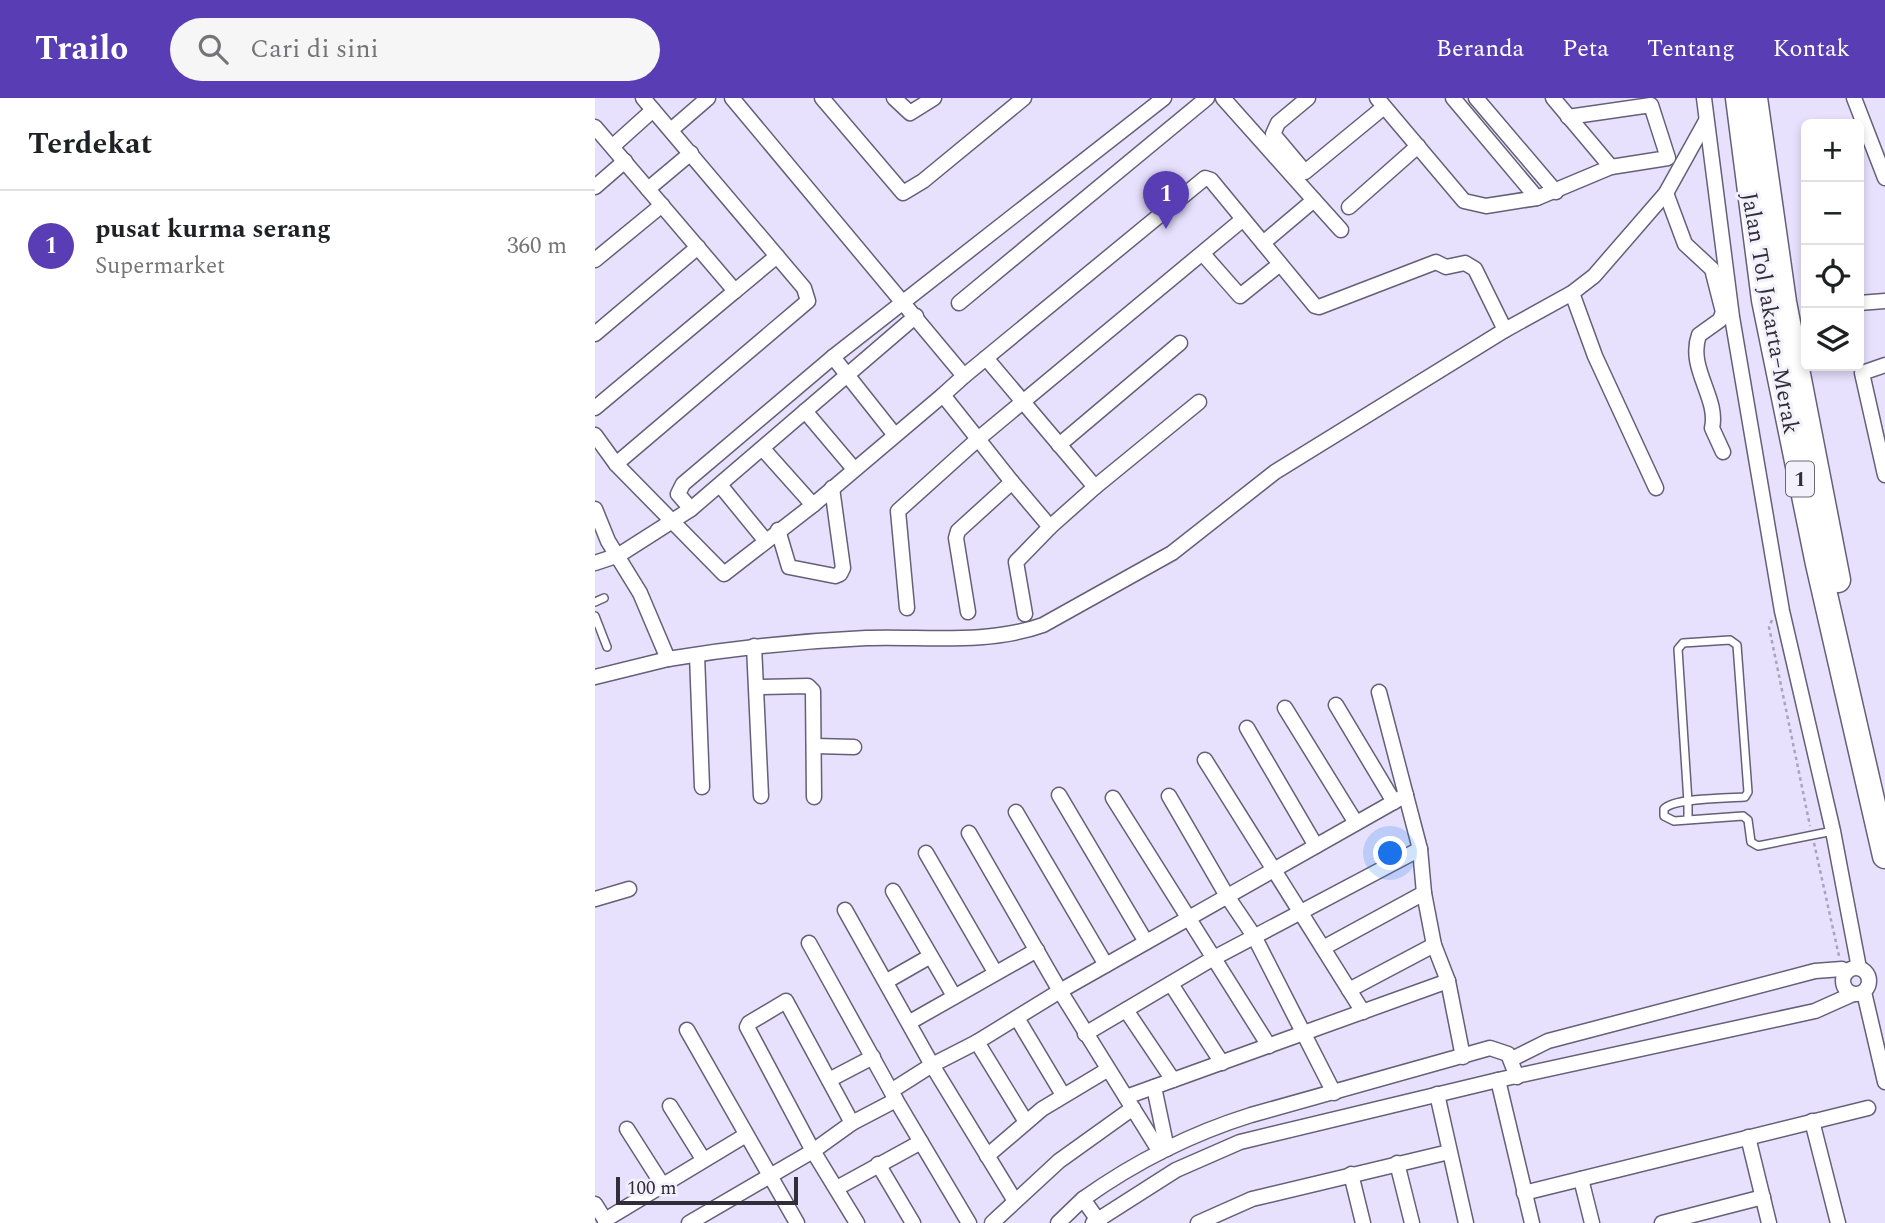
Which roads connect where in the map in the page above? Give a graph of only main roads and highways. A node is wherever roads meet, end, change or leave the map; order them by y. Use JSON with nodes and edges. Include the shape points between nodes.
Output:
{"nodes":[{"id":1,"x":1738,"y":98,"type":"edge"},
{"id":2,"x":1755,"y":98,"type":"edge"},
{"id":3,"x":1885,"y":788,"type":"edge"},
{"id":4,"x":1885,"y":856,"type":"edge"}],
"edges":[{"from":1,"to":4,"type":"highway","name":"Jalan Tol Jakarta–Merak","number":"1","via":[[1764,300]]},
{"from":2,"to":3,"type":"highway","name":"Jalan Tol Jakarta–Merak","number":"1","via":[[1787,315],[1838,579]]}]}
